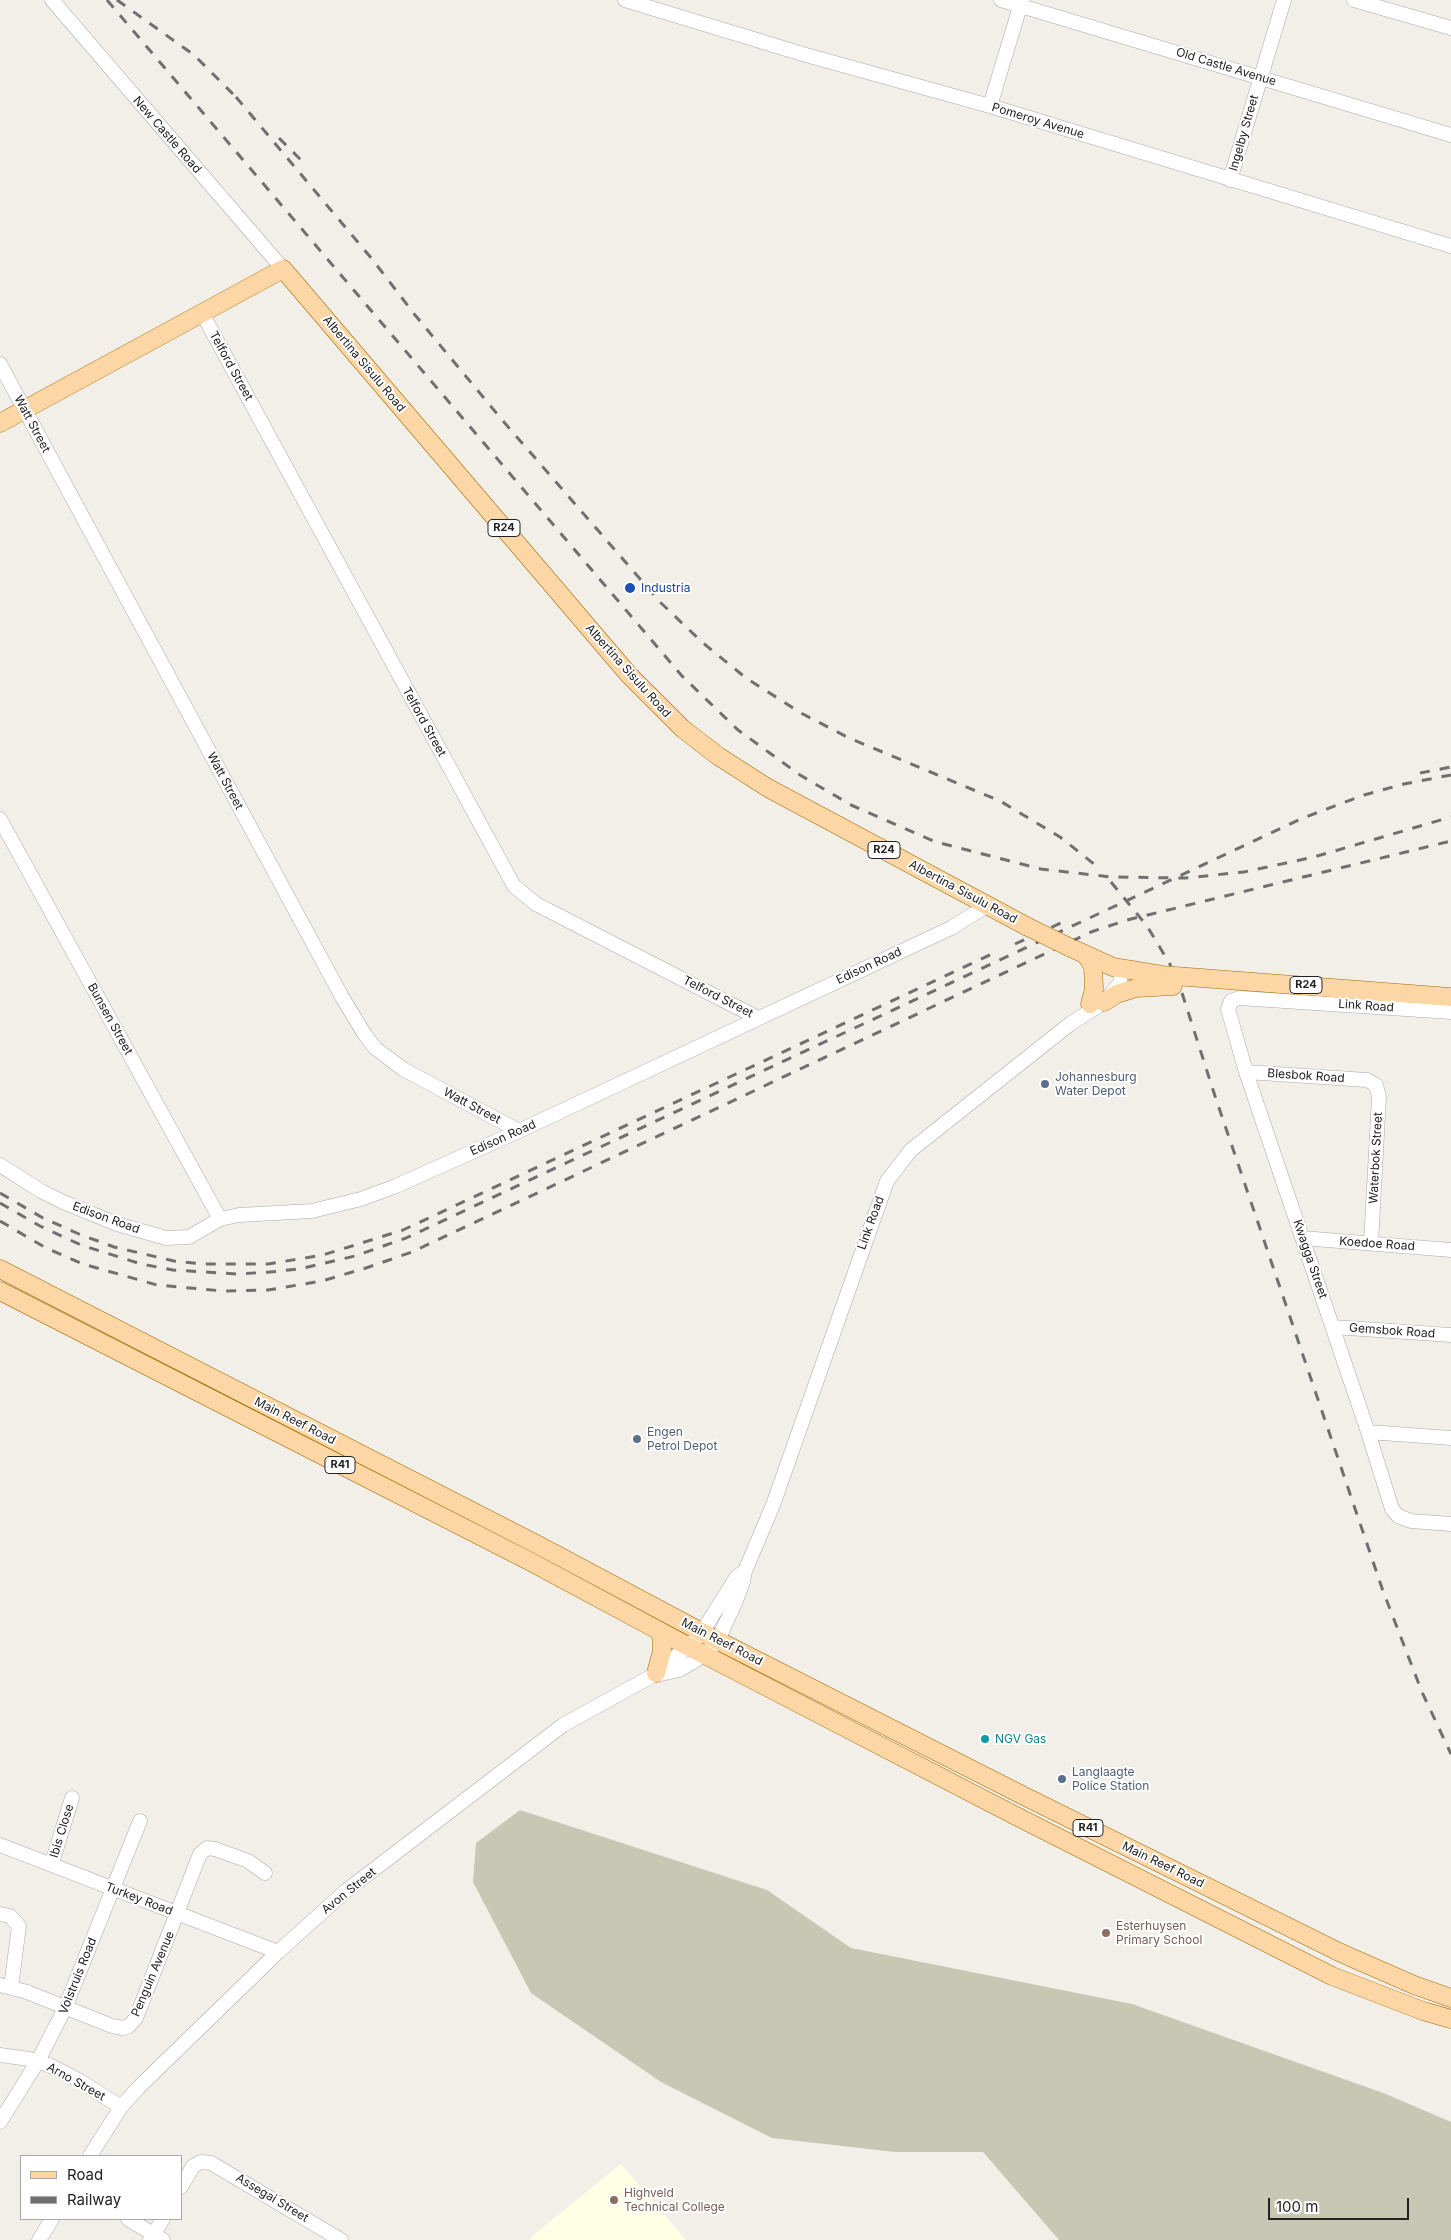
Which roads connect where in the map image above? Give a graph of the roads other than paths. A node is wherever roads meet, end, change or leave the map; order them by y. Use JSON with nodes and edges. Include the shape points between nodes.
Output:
{"nodes":[{"id":1,"x":52,"y":0,"type":"edge"},
{"id":2,"x":625,"y":0,"type":"edge"},
{"id":3,"x":1001,"y":0,"type":"edge"},
{"id":4,"x":1284,"y":0,"type":"edge"},
{"id":5,"x":1354,"y":0,"type":"edge"},
{"id":6,"x":1021,"y":3,"type":"edge"},
{"id":7,"x":1451,"y":28,"type":"edge"},
{"id":8,"x":1260,"y":77,"type":"junction"},
{"id":9,"x":990,"y":106,"type":"junction"},
{"id":10,"x":1451,"y":135,"type":"edge"},
{"id":11,"x":1230,"y":180,"type":"junction"},
{"id":12,"x":1451,"y":246,"type":"edge"},
{"id":13,"x":282,"y":269,"type":"junction"},
{"id":14,"x":202,"y":313,"type":"junction"},
{"id":15,"x":0,"y":364,"type":"edge"},
{"id":16,"x":24,"y":409,"type":"junction"},
{"id":17,"x":0,"y":422,"type":"edge"},
{"id":18,"x":0,"y":819,"type":"edge"},
{"id":19,"x":988,"y":905,"type":"junction"},
{"id":20,"x":1077,"y":951,"type":"junction"},
{"id":21,"x":1115,"y":967,"type":"junction"},
{"id":22,"x":1267,"y":982,"type":"junction"},
{"id":23,"x":1451,"y":997,"type":"edge"},
{"id":24,"x":1097,"y":1003,"type":"junction"},
{"id":25,"x":1228,"y":1009,"type":"joint"},
{"id":26,"x":1451,"y":1012,"type":"edge"},
{"id":27,"x":758,"y":1018,"type":"junction"},
{"id":28,"x":1246,"y":1072,"type":"junction"},
{"id":29,"x":1367,"y":1080,"type":"joint"},
{"id":30,"x":519,"y":1131,"type":"junction"},
{"id":31,"x":0,"y":1165,"type":"edge"},
{"id":32,"x":220,"y":1219,"type":"junction"},
{"id":33,"x":1302,"y":1238,"type":"junction"},
{"id":34,"x":1371,"y":1243,"type":"junction"},
{"id":35,"x":1451,"y":1250,"type":"edge"},
{"id":36,"x":0,"y":1268,"type":"edge"},
{"id":37,"x":0,"y":1291,"type":"edge"},
{"id":38,"x":1334,"y":1327,"type":"junction"},
{"id":39,"x":1451,"y":1335,"type":"edge"},
{"id":40,"x":317,"y":1432,"type":"junction"},
{"id":41,"x":1368,"y":1432,"type":"junction"},
{"id":42,"x":1451,"y":1438,"type":"edge"},
{"id":43,"x":308,"y":1449,"type":"junction"},
{"id":44,"x":1451,"y":1524,"type":"edge"},
{"id":45,"x":745,"y":1571,"type":"junction"},
{"id":46,"x":661,"y":1632,"type":"junction"},
{"id":47,"x":702,"y":1632,"type":"junction"},
{"id":48,"x":718,"y":1640,"type":"junction"},
{"id":49,"x":688,"y":1646,"type":"junction"},
{"id":50,"x":705,"y":1655,"type":"junction"},
{"id":51,"x":654,"y":1675,"type":"junction"},
{"id":52,"x":72,"y":1798,"type":"dead end"},
{"id":53,"x":140,"y":1820,"type":"dead end"},
{"id":54,"x":1092,"y":1830,"type":"junction"},
{"id":55,"x":0,"y":1845,"type":"edge"},
{"id":56,"x":1082,"y":1849,"type":"junction"},
{"id":57,"x":1137,"y":1852,"type":"junction"},
{"id":58,"x":52,"y":1863,"type":"junction"},
{"id":59,"x":1128,"y":1872,"type":"junction"},
{"id":60,"x":265,"y":1873,"type":"dead end"},
{"id":61,"x":113,"y":1888,"type":"junction"},
{"id":62,"x":0,"y":1914,"type":"edge"},
{"id":63,"x":178,"y":1914,"type":"junction"},
{"id":64,"x":278,"y":1952,"type":"junction"},
{"id":65,"x":6,"y":1986,"type":"edge"},
{"id":66,"x":1451,"y":1998,"type":"edge"},
{"id":67,"x":66,"y":2008,"type":"junction"},
{"id":68,"x":1451,"y":2019,"type":"edge"},
{"id":69,"x":0,"y":2055,"type":"edge"},
{"id":70,"x":38,"y":2062,"type":"junction"},
{"id":71,"x":121,"y":2107,"type":"junction"},
{"id":72,"x":0,"y":2122,"type":"edge"},
{"id":73,"x":91,"y":2155,"type":"edge"},
{"id":74,"x":182,"y":2185,"type":"edge"},
{"id":75,"x":51,"y":2220,"type":"edge"},
{"id":76,"x":129,"y":2220,"type":"edge"},
{"id":77,"x":163,"y":2220,"type":"edge"},
{"id":78,"x":156,"y":2238,"type":"edge"},
{"id":79,"x":39,"y":2240,"type":"edge"},
{"id":80,"x":340,"y":2240,"type":"edge"}],
"edges":[{"from":1,"to":13,"type":"street","name":"New Castle Road"},
{"from":2,"to":9,"type":"street","name":"Pomeroy Avenue"},
{"from":3,"to":6,"type":"street","name":"Old Castle Avenue"},
{"from":4,"to":8,"type":"street","name":"Ingelby Street"},
{"from":5,"to":7,"type":"street"},
{"from":6,"to":8,"type":"street","name":"Old Castle Avenue"},
{"from":6,"to":9,"type":"street"},
{"from":8,"to":10,"type":"street","name":"Old Castle Avenue"},
{"from":8,"to":11,"type":"street","name":"Ingelby Street"},
{"from":9,"to":11,"type":"street","name":"Pomeroy Avenue"},
{"from":11,"to":12,"type":"street","name":"Pomeroy Avenue"},
{"from":13,"to":14,"type":"main road"},
{"from":13,"to":19,"type":"main road","name":"Albertina Sisulu Road","number":"R24","via":[[664,712],[718,756],[762,784]]},
{"from":14,"to":16,"type":"main road"},
{"from":14,"to":27,"type":"street","name":"Telford Street","via":[[514,886],[536,904]]},
{"from":15,"to":16,"type":"street","name":"Watt Street"},
{"from":16,"to":17,"type":"main road"},
{"from":16,"to":30,"type":"street","name":"Watt Street","via":[[365,1035],[375,1048],[403,1069]]},
{"from":18,"to":32,"type":"street","name":"Bunsen Street"},
{"from":19,"to":20,"type":"main road","name":"Albertina Sisulu Road","number":"R24","bridge":true},
{"from":19,"to":27,"type":"street","name":"Edison Road","via":[[952,928]]},
{"from":20,"to":21,"type":"main road","name":"Albertina Sisulu Road","number":"R24"},
{"from":20,"to":24,"type":"main road","via":[[1093,966]]},
{"from":21,"to":22,"type":"main road","name":"Albertina Sisulu Road","number":"R24","via":[[1162,975]]},
{"from":21,"to":24,"type":"street","via":[[1103,971]]},
{"from":22,"to":23,"type":"main road","name":"Albertina Sisulu Road","number":"R24"},
{"from":22,"to":24,"type":"main road","via":[[1145,986],[1126,990]]},
{"from":24,"to":45,"type":"street","name":"Link Road","via":[[911,1150],[887,1181],[773,1505]]},
{"from":25,"to":26,"type":"street","name":"Link Road","via":[[1231,1001],[1239,998]]},
{"from":25,"to":28,"type":"street","name":"Kwagga Street"},
{"from":27,"to":30,"type":"street","name":"Edison Road"},
{"from":28,"to":29,"type":"street","name":"Blesbok Road"},
{"from":28,"to":33,"type":"street","name":"Kwagga Street"},
{"from":29,"to":34,"type":"street","name":"Waterbok Street","via":[[1376,1085],[1379,1097]]},
{"from":30,"to":32,"type":"street","name":"Edison Road","via":[[361,1199],[312,1211]]},
{"from":31,"to":32,"type":"street","name":"Edison Road","via":[[62,1202],[166,1238],[189,1237]]},
{"from":33,"to":34,"type":"street","name":"Koedoe Road"},
{"from":33,"to":38,"type":"street","name":"Kwagga Street"},
{"from":34,"to":35,"type":"street","name":"Koedoe Road"},
{"from":36,"to":40,"type":"main road","name":"Main Reef Road","number":"R41"},
{"from":37,"to":43,"type":"main road","name":"Main Reef Road","number":"R41"},
{"from":38,"to":39,"type":"street","name":"Gemsbok Road"},
{"from":38,"to":41,"type":"street","name":"Kwagga Street"},
{"from":40,"to":43,"type":"main road"},
{"from":40,"to":47,"type":"main road","name":"Main Reef Road","number":"R41"},
{"from":41,"to":42,"type":"street"},
{"from":41,"to":44,"type":"street","name":"Kwagga Street","via":[[1392,1509],[1398,1516],[1411,1521]]},
{"from":43,"to":46,"type":"main road","name":"Main Reef Road","number":"R41"},
{"from":45,"to":47,"type":"street","name":"Link Road","via":[[736,1578]]},
{"from":45,"to":48,"type":"street","name":"Link Road","via":[[740,1591]]},
{"from":46,"to":49,"type":"main road","name":"Main Reef Road","number":"R41"},
{"from":46,"to":51,"type":"main road","via":[[662,1651]]},
{"from":47,"to":48,"type":"main road","name":"Main Reef Road","number":"R41"},
{"from":47,"to":49,"type":"street","name":"Link Road"},
{"from":48,"to":50,"type":"street","name":"Link Road"},
{"from":48,"to":54,"type":"main road","name":"Main Reef Road","number":"R41"},
{"from":49,"to":50,"type":"main road","name":"Main Reef Road","number":"R41"},
{"from":49,"to":51,"type":"street","name":"Avon Street"},
{"from":50,"to":51,"type":"street","name":"Avon Street","via":[[679,1670]]},
{"from":50,"to":56,"type":"main road","name":"Main Reef Road","number":"R41"},
{"from":51,"to":64,"type":"street","name":"Avon Street","via":[[563,1725],[347,1890]]},
{"from":52,"to":58,"type":"street","name":"Ibis Close"},
{"from":53,"to":61,"type":"street","name":"Volstruis Road"},
{"from":54,"to":56,"type":"main road"},
{"from":54,"to":57,"type":"main road","name":"Main Reef Road","number":"R41"},
{"from":55,"to":58,"type":"street","name":"Turkey Road"},
{"from":56,"to":59,"type":"main road","name":"Main Reef Road","number":"R41"},
{"from":57,"to":59,"type":"main road"},
{"from":57,"to":66,"type":"main road","name":"Main Reef Road","number":"R41","via":[[1341,1953]]},
{"from":58,"to":61,"type":"street","name":"Turkey Road"},
{"from":59,"to":68,"type":"main road","name":"Main Reef Road","number":"R41","via":[[1332,1976]]},
{"from":60,"to":63,"type":"street","via":[[248,1861],[207,1848],[200,1854]]},
{"from":61,"to":63,"type":"street","name":"Turkey Road"},
{"from":61,"to":67,"type":"street","name":"Volstruis Road"},
{"from":62,"to":65,"type":"street","via":[[10,1916],[19,1926]]},
{"from":63,"to":64,"type":"street","name":"Turkey Road"},
{"from":63,"to":67,"type":"street","name":"Penguin Avenue","via":[[133,2023],[123,2028],[112,2026]]},
{"from":64,"to":71,"type":"street","name":"Avon Street"},
{"from":65,"to":67,"type":"street"},
{"from":67,"to":70,"type":"street","name":"Volstruis Road"},
{"from":69,"to":70,"type":"street","name":"Arno Street"},
{"from":70,"to":71,"type":"street","name":"Arno Street","via":[[80,2081]]},
{"from":70,"to":72,"type":"street","name":"Volstruis Road"},
{"from":71,"to":73,"type":"street","name":"Avon Street"},
{"from":74,"to":80,"type":"street","name":"Assegai Street","via":[[193,2166],[201,2162],[215,2165]]},
{"from":75,"to":79,"type":"street"},
{"from":76,"to":78,"type":"street"},
{"from":77,"to":78,"type":"street"}]}
